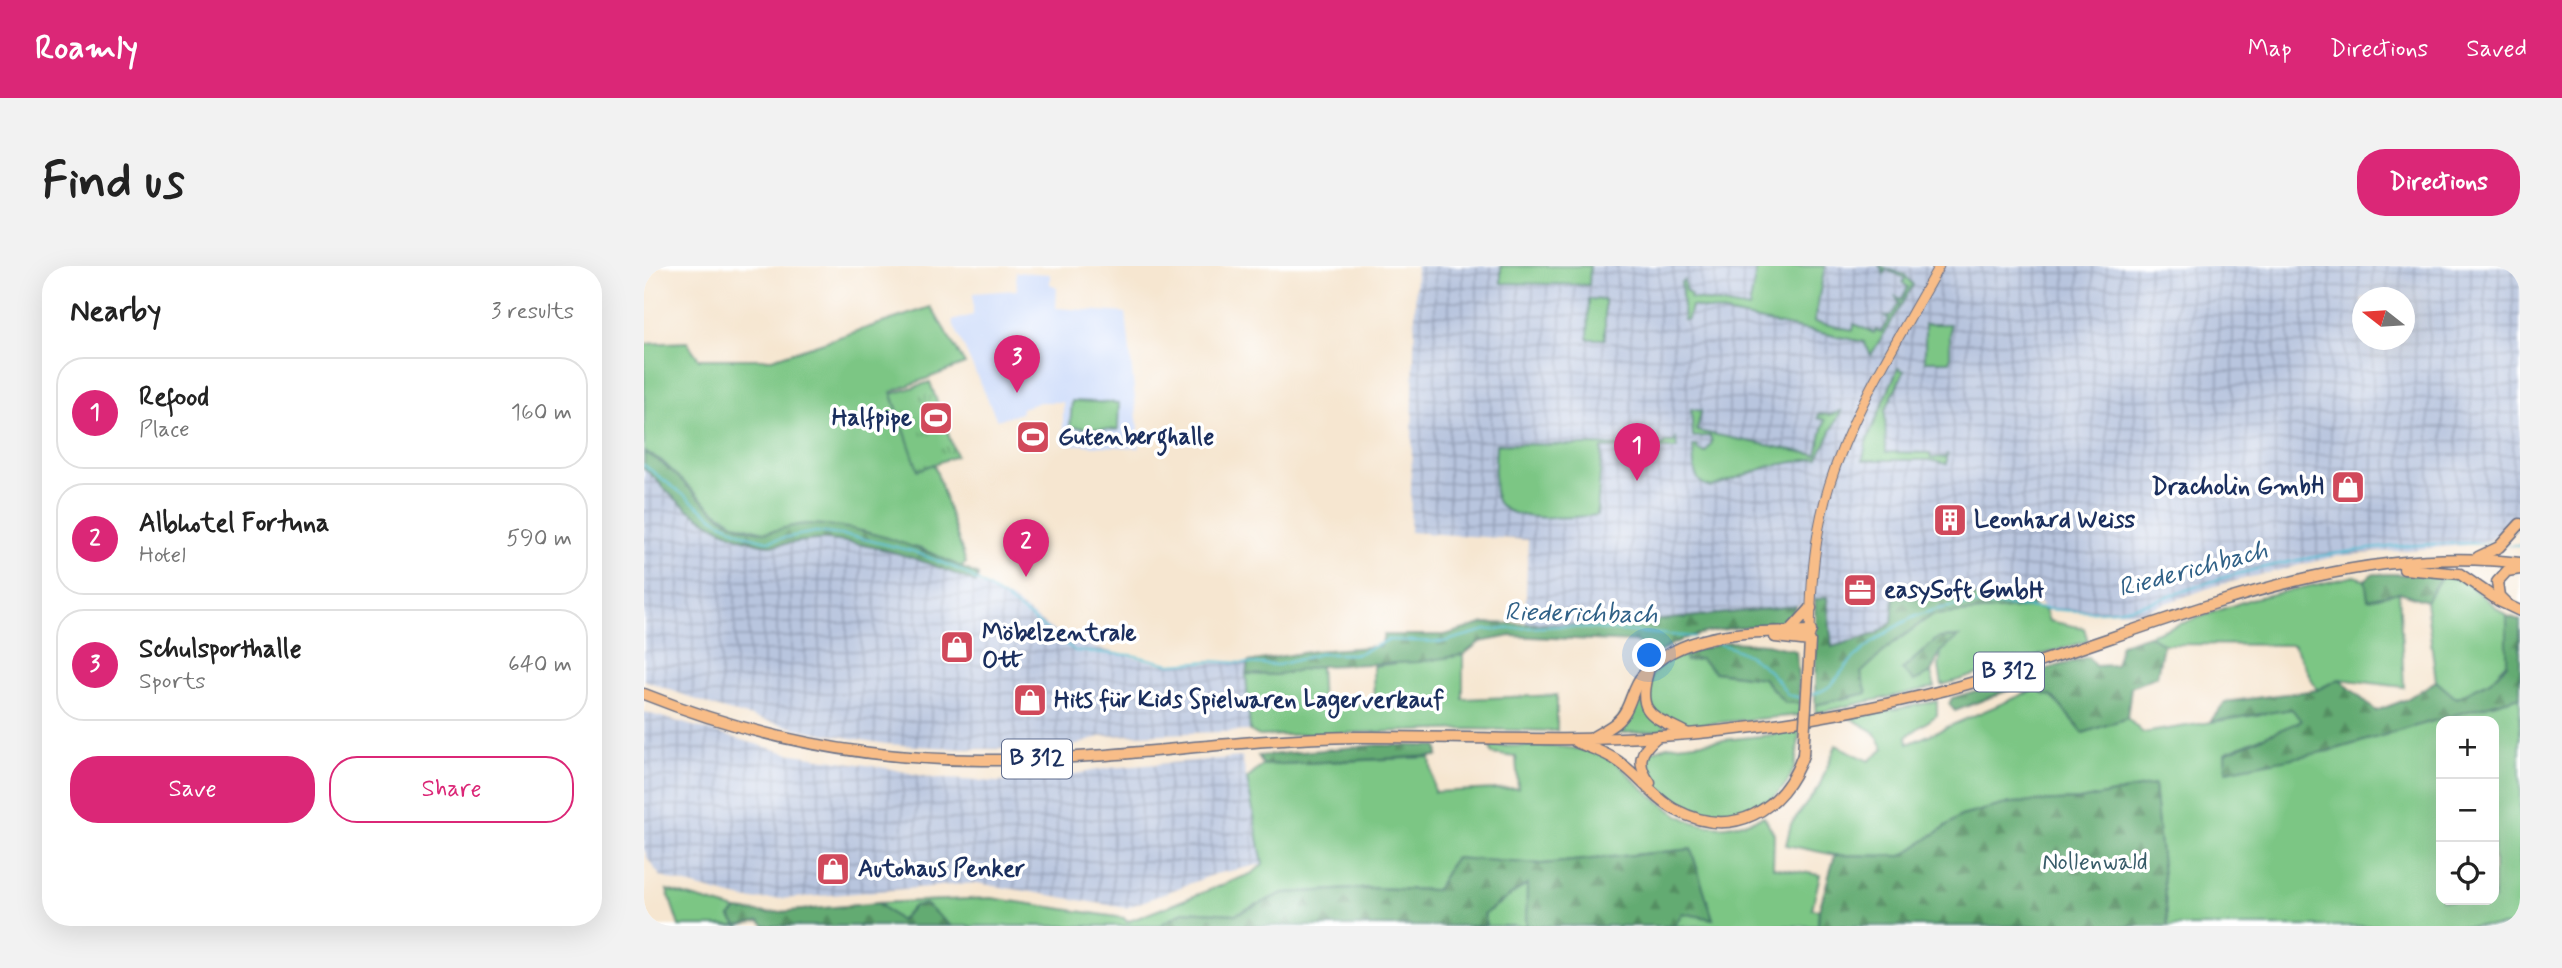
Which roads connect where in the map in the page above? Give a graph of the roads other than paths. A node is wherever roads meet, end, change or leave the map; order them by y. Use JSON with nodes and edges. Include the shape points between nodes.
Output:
{"nodes":[{"id":1,"x":1940,"y":266,"type":"edge"},
{"id":2,"x":2520,"y":524,"type":"edge"},
{"id":3,"x":2472,"y":560,"type":"junction"},
{"id":4,"x":2520,"y":563,"type":"edge"},
{"id":5,"x":2373,"y":567,"type":"junction"},
{"id":6,"x":2520,"y":569,"type":"edge"},
{"id":7,"x":1811,"y":608,"type":"junction"},
{"id":8,"x":2515,"y":609,"type":"edge"},
{"id":9,"x":1790,"y":631,"type":"junction"},
{"id":10,"x":1764,"y":635,"type":"junction"},
{"id":11,"x":1810,"y":636,"type":"junction"},
{"id":12,"x":1650,"y":666,"type":"junction"},
{"id":13,"x":644,"y":694,"type":"edge"},
{"id":14,"x":1689,"y":734,"type":"junction"},
{"id":15,"x":1658,"y":736,"type":"junction"},
{"id":16,"x":1569,"y":739,"type":"junction"},
{"id":17,"x":1591,"y":739,"type":"junction"},
{"id":18,"x":1662,"y":799,"type":"junction"}],
"edges":[{"from":1,"to":7,"type":"main road","via":[[1842,450],[1828,488],[1814,560]]},
{"from":2,"to":3,"type":"highway","via":[[2503,543]]},
{"from":3,"to":4,"type":"highway","number":"B 312"},
{"from":3,"to":5,"type":"highway","number":"B 312"},
{"from":5,"to":8,"type":"highway","via":[[2460,574]]},
{"from":5,"to":14,"type":"highway","number":"B 312","via":[[2227,601],[1976,683],[1798,721]]},
{"from":6,"to":8,"type":"highway","via":[[2507,571],[2497,582],[2499,596]]},
{"from":7,"to":9,"type":"highway"},
{"from":7,"to":11,"type":"main road"},
{"from":9,"to":10,"type":"highway"},
{"from":9,"to":11,"type":"highway"},
{"from":10,"to":11,"type":"highway"},
{"from":10,"to":12,"type":"highway","via":[[1705,639],[1682,646]]},
{"from":11,"to":18,"type":"highway","bridge":true,"via":[[1803,755],[1791,785],[1776,801],[1743,819],[1708,822]]},
{"from":12,"to":14,"type":"highway","via":[[1643,689],[1649,713]]},
{"from":12,"to":17,"type":"highway","via":[[1619,720]]},
{"from":13,"to":16,"type":"highway","number":"B 312","via":[[778,737],[931,759],[1044,759],[1354,737]]},
{"from":14,"to":15,"type":"highway","number":"B 312"},
{"from":15,"to":17,"type":"highway","number":"B 312"},
{"from":15,"to":18,"type":"highway","via":[[1644,748],[1640,759]]},
{"from":16,"to":17,"type":"highway","number":"B 312"},
{"from":16,"to":18,"type":"highway","via":[[1619,762]]}]}
